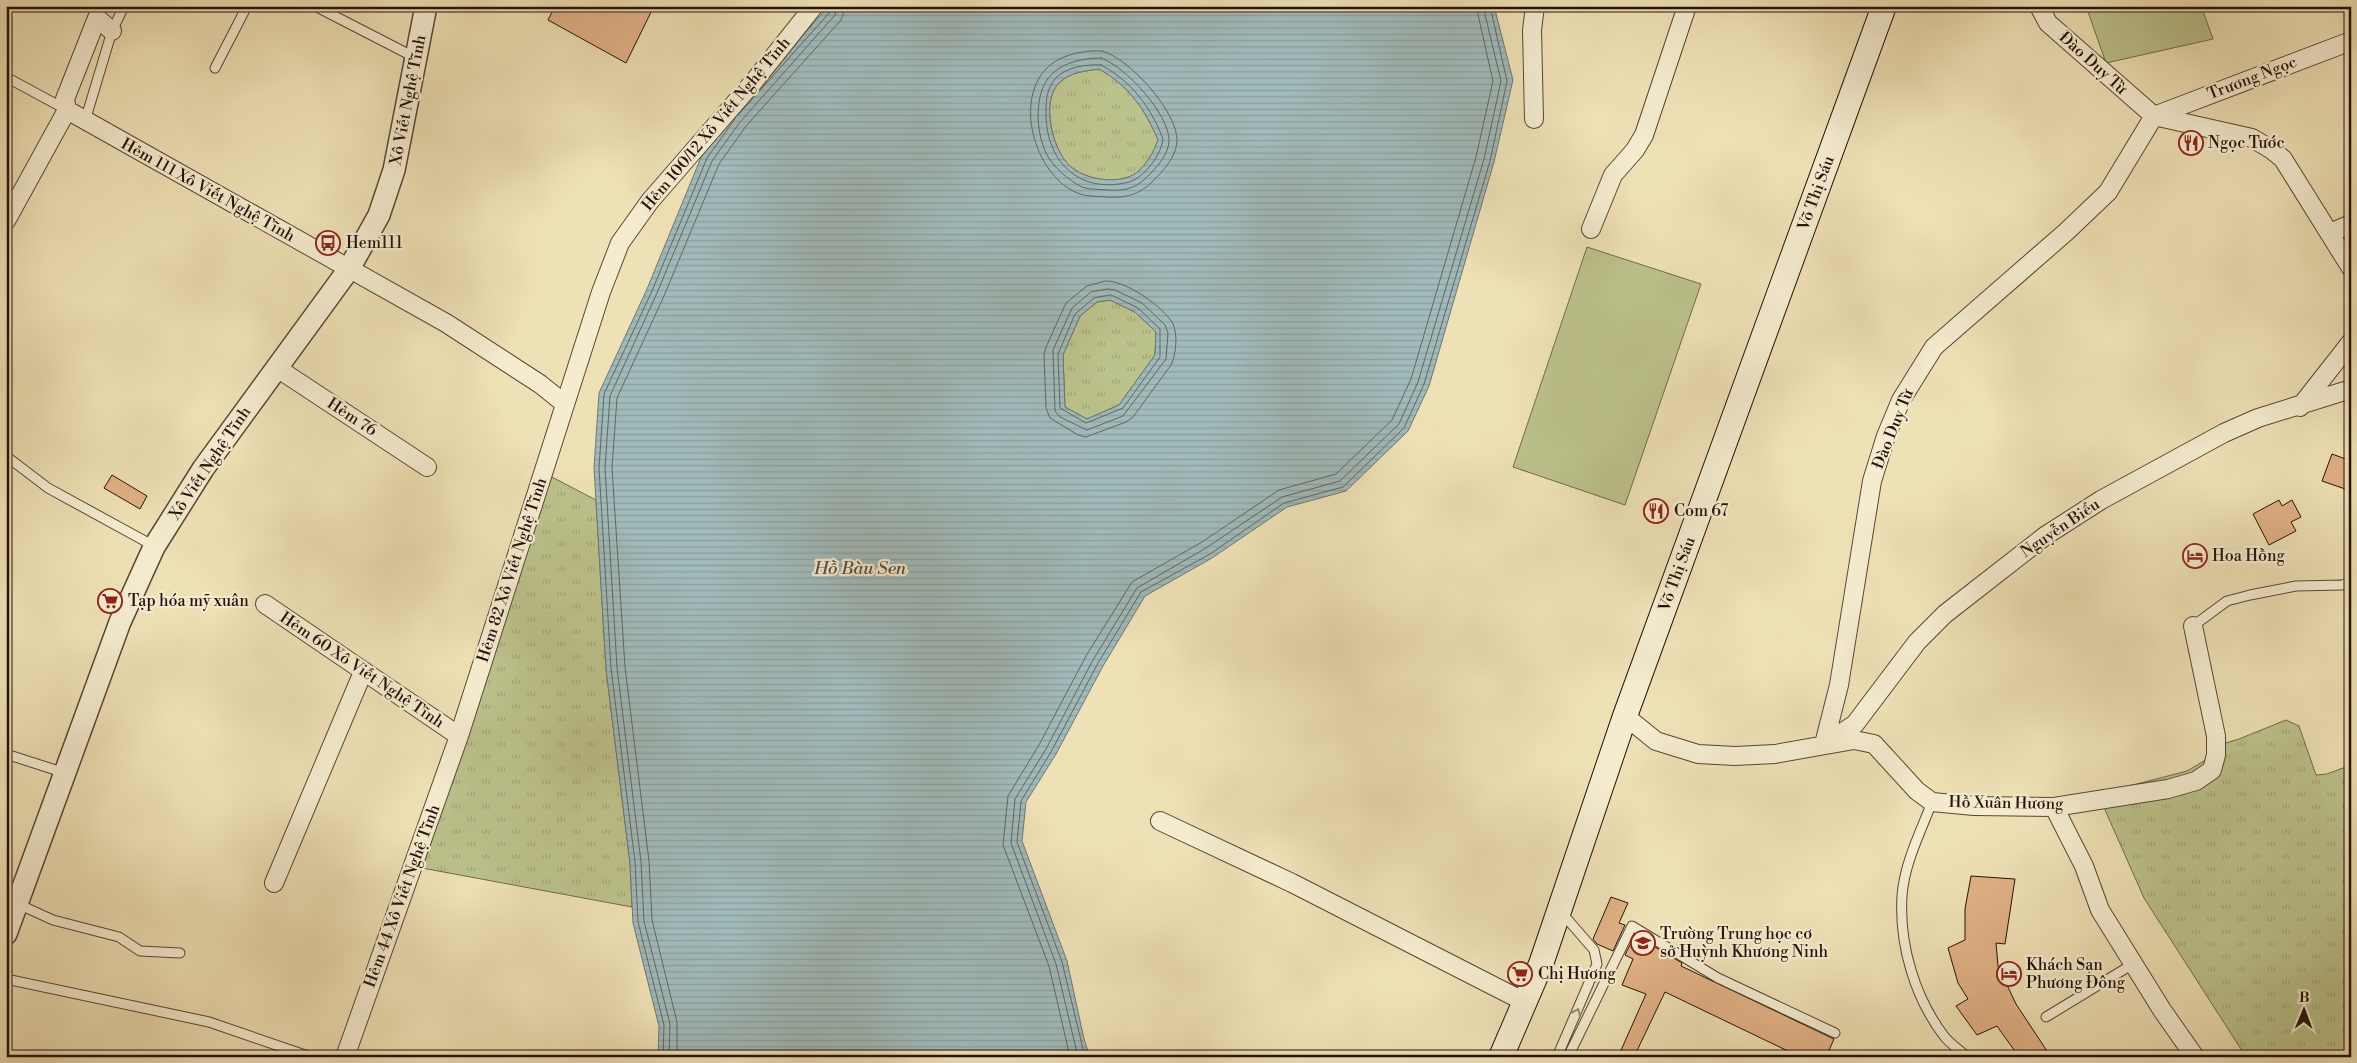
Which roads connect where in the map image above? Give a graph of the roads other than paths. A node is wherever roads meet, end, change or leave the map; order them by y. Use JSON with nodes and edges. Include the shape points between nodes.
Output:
{"nodes":[{"id":1,"x":124,"y":6,"type":"edge"},
{"id":2,"x":247,"y":6,"type":"edge"},
{"id":3,"x":315,"y":6,"type":"edge"},
{"id":4,"x":426,"y":6,"type":"edge"},
{"id":5,"x":814,"y":6,"type":"edge"},
{"id":6,"x":1534,"y":6,"type":"edge"},
{"id":7,"x":1687,"y":6,"type":"edge"},
{"id":8,"x":1884,"y":6,"type":"edge"},
{"id":9,"x":2039,"y":6,"type":"edge"},
{"id":10,"x":112,"y":31,"type":"junction"},
{"id":11,"x":2351,"y":41,"type":"edge"},
{"id":12,"x":416,"y":58,"type":"junction"},
{"id":13,"x":215,"y":68,"type":"dead end"},
{"id":14,"x":6,"y":77,"type":"edge"},
{"id":15,"x":67,"y":110,"type":"junction"},
{"id":16,"x":2154,"y":116,"type":"junction"},
{"id":17,"x":1534,"y":119,"type":"dead end"},
{"id":18,"x":85,"y":121,"type":"junction"},
{"id":19,"x":6,"y":221,"type":"edge"},
{"id":20,"x":2351,"y":224,"type":"edge"},
{"id":21,"x":1591,"y":229,"type":"dead end"},
{"id":22,"x":2330,"y":232,"type":"junction"},
{"id":23,"x":620,"y":243,"type":"joint"},
{"id":24,"x":2351,"y":268,"type":"edge"},
{"id":25,"x":349,"y":269,"type":"junction"},
{"id":26,"x":2351,"y":342,"type":"edge"},
{"id":27,"x":276,"y":368,"type":"junction"},
{"id":28,"x":2351,"y":389,"type":"edge"},
{"id":29,"x":565,"y":404,"type":"junction"},
{"id":30,"x":2300,"y":407,"type":"junction"},
{"id":31,"x":6,"y":456,"type":"edge"},
{"id":32,"x":427,"y":467,"type":"dead end"},
{"id":33,"x":154,"y":547,"type":"junction"},
{"id":34,"x":2351,"y":582,"type":"edge"},
{"id":35,"x":265,"y":604,"type":"dead end"},
{"id":36,"x":2193,"y":626,"type":"joint"},
{"id":37,"x":362,"y":672,"type":"junction"},
{"id":38,"x":1625,"y":716,"type":"junction"},
{"id":39,"x":458,"y":736,"type":"junction"},
{"id":40,"x":1824,"y":744,"type":"junction"},
{"id":41,"x":6,"y":754,"type":"edge"},
{"id":42,"x":65,"y":773,"type":"junction"},
{"id":43,"x":1932,"y":802,"type":"junction"},
{"id":44,"x":2054,"y":807,"type":"junction"},
{"id":45,"x":1160,"y":821,"type":"dead end"},
{"id":46,"x":274,"y":883,"type":"dead end"},
{"id":47,"x":18,"y":904,"type":"junction"},
{"id":48,"x":1560,"y":910,"type":"junction"},
{"id":49,"x":6,"y":934,"type":"edge"},
{"id":50,"x":180,"y":953,"type":"dead end"},
{"id":51,"x":2133,"y":964,"type":"junction"},
{"id":52,"x":6,"y":979,"type":"edge"},
{"id":53,"x":1524,"y":1002,"type":"junction"},
{"id":54,"x":2046,"y":1017,"type":"dead end"},
{"id":55,"x":1835,"y":1033,"type":"dead end"},
{"id":56,"x":311,"y":1057,"type":"edge"},
{"id":57,"x":345,"y":1057,"type":"edge"},
{"id":58,"x":1501,"y":1057,"type":"edge"},
{"id":59,"x":1557,"y":1057,"type":"edge"},
{"id":60,"x":1568,"y":1057,"type":"edge"},
{"id":61,"x":1967,"y":1057,"type":"edge"},
{"id":62,"x":2195,"y":1057,"type":"edge"}],
"edges":[{"from":1,"to":10,"type":"lane"},
{"from":2,"to":13,"type":"lane"},
{"from":3,"to":12,"type":"lane"},
{"from":4,"to":12,"type":"street","name":"Xô Viết Nghệ Tĩnh"},
{"from":5,"to":23,"type":"street","name":"Hẻm 100/12 Xô Viết Nghệ Tĩnh","via":[[756,80],[656,194]]},
{"from":6,"to":17,"type":"street"},
{"from":7,"to":21,"type":"street","via":[[1644,134],[1613,175]]},
{"from":8,"to":38,"type":"main road","name":"Võ Thị Sáu"},
{"from":9,"to":16,"type":"street","name":"Đào Duy Từ","via":[[2048,23]]},
{"from":10,"to":15,"type":"street","via":[[97,18],[65,99]]},
{"from":10,"to":18,"type":"lane"},
{"from":11,"to":16,"type":"street","name":"Trương Ngọc"},
{"from":12,"to":25,"type":"street","name":"Xô Viết Nghệ Tĩnh","via":[[394,170],[379,215]]},
{"from":14,"to":15,"type":"lane"},
{"from":15,"to":18,"type":"street","name":"Hẻm 111 Xô Viết Nghệ Tĩnh"},
{"from":15,"to":19,"type":"street"},
{"from":16,"to":22,"type":"street","name":"Đào Duy Từ","via":[[2252,138],[2272,150],[2283,159]]},
{"from":16,"to":40,"type":"street","name":"Đào Duy Từ","via":[[2108,192],[1934,347],[1901,400],[1872,481],[1839,685]]},
{"from":18,"to":25,"type":"street","name":"Hẻm 111 Xô Viết Nghệ Tĩnh"},
{"from":20,"to":22,"type":"street"},
{"from":22,"to":24,"type":"street","name":"Đào Duy Từ"},
{"from":23,"to":29,"type":"street","name":"Hẻm 82 Xô Viết Nghệ Tĩnh"},
{"from":25,"to":27,"type":"street","name":"Xô Viết Nghệ Tĩnh"},
{"from":25,"to":29,"type":"street","via":[[446,323]]},
{"from":26,"to":30,"type":"street"},
{"from":27,"to":32,"type":"street","name":"Hẻm 76"},
{"from":27,"to":33,"type":"street","name":"Xô Viết Nghệ Tĩnh","via":[[203,469]]},
{"from":28,"to":30,"type":"street","name":"Nguyễn Biểu"},
{"from":29,"to":39,"type":"street","name":"Hẻm 82 Xô Viết Nghệ Tĩnh"},
{"from":30,"to":40,"type":"street","name":"Nguyễn Biểu","via":[[2258,418],[2224,433],[2101,500],[2045,536],[1945,614],[1917,642],[1855,724]]},
{"from":31,"to":33,"type":"lane","via":[[48,488]]},
{"from":33,"to":42,"type":"street","name":"Xô Viết Nghệ Tĩnh","via":[[120,622]]},
{"from":34,"to":36,"type":"lane","via":[[2296,586],[2227,601]]},
{"from":35,"to":37,"type":"street","name":"Hẻm 60 Xô Viết Nghệ Tĩnh"},
{"from":36,"to":44,"type":"street","name":"Hồ Xuân Hương","via":[[2216,736],[2212,770],[2196,781],[2168,789]]},
{"from":37,"to":39,"type":"street","name":"Hẻm 60 Xô Viết Nghệ Tĩnh"},
{"from":37,"to":46,"type":"street"},
{"from":38,"to":40,"type":"street","name":"Hồ Xuân Hương","via":[[1656,741],[1698,754],[1775,754]]},
{"from":38,"to":48,"type":"main road","name":"Võ Thị Sáu"},
{"from":39,"to":57,"type":"street","name":"Hẻm 44 Xô Viết Nghệ Tĩnh"},
{"from":40,"to":43,"type":"street","name":"Hồ Xuân Hương","via":[[1854,740],[1874,744],[1917,791]]},
{"from":41,"to":42,"type":"lane"},
{"from":42,"to":47,"type":"street","name":"Xô Viết Nghệ Tĩnh"},
{"from":43,"to":44,"type":"street","name":"Hồ Xuân Hương"},
{"from":43,"to":61,"type":"lane","via":[[1910,862],[1902,896],[1904,932],[1909,964],[1920,998],[1945,1038]]},
{"from":44,"to":51,"type":"street","via":[[2084,866],[2100,910]]},
{"from":45,"to":53,"type":"street","via":[[1292,883]]},
{"from":47,"to":49,"type":"street","name":"Xô Viết Nghệ Tĩnh"},
{"from":47,"to":50,"type":"lane","via":[[53,920],[119,937],[140,951]]},
{"from":48,"to":53,"type":"main road","name":"Võ Thị Sáu"},
{"from":59,"to":48,"type":"lane","one_way":true,"via":[[1597,964],[1594,950]]},
{"from":51,"to":54,"type":"lane"},
{"from":51,"to":62,"type":"street"},
{"from":52,"to":56,"type":"lane","via":[[209,1022]]},
{"from":53,"to":58,"type":"main road","name":"Võ Thị Sáu"},
{"from":55,"to":60,"type":"lane","via":[[1718,978],[1632,926]]}]}
